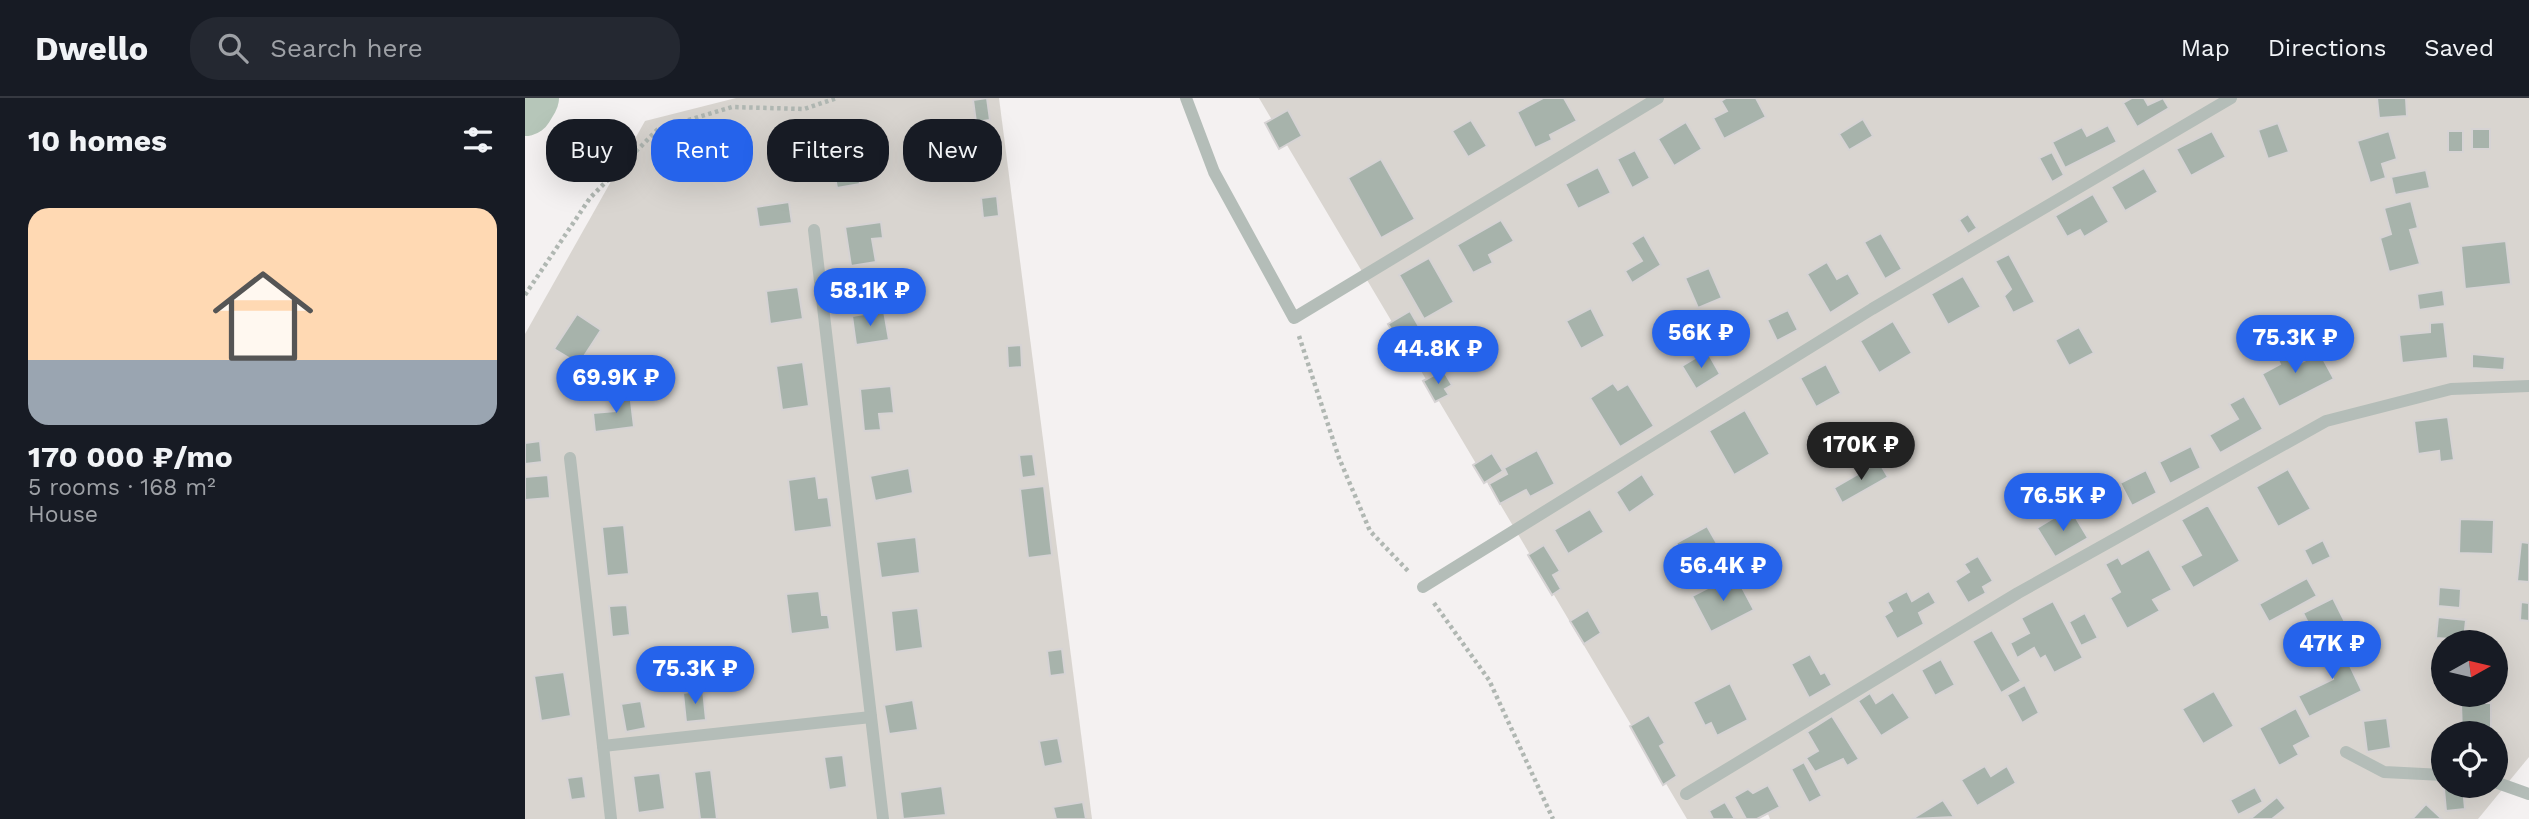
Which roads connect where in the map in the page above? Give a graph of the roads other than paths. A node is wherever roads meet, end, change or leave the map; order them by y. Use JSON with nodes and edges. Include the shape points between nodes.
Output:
{"nodes":[{"id":1,"x":1186,"y":98,"type":"edge"},
{"id":2,"x":1658,"y":98,"type":"edge"},
{"id":3,"x":2231,"y":98,"type":"edge"},
{"id":4,"x":814,"y":230,"type":"dead end"},
{"id":5,"x":2529,"y":386,"type":"edge"},
{"id":6,"x":570,"y":458,"type":"dead end"},
{"id":7,"x":1423,"y":587,"type":"dead end"},
{"id":8,"x":871,"y":717,"type":"junction"},
{"id":9,"x":603,"y":746,"type":"junction"},
{"id":10,"x":2346,"y":752,"type":"dead end"},
{"id":11,"x":2431,"y":774,"type":"edge"},
{"id":12,"x":2508,"y":787,"type":"edge"},
{"id":13,"x":1686,"y":794,"type":"dead end"},
{"id":14,"x":2529,"y":794,"type":"edge"},
{"id":15,"x":611,"y":819,"type":"edge"},
{"id":16,"x":883,"y":819,"type":"edge"}],
"edges":[{"from":1,"to":2,"type":"street","via":[[1214,172],[1294,318]]},
{"from":3,"to":7,"type":"street","via":[[1872,309]]},
{"from":4,"to":8,"type":"street"},
{"from":5,"to":13,"type":"street","via":[[2451,389],[2326,421],[2018,593]]},
{"from":6,"to":9,"type":"street"},
{"from":8,"to":9,"type":"street"},
{"from":8,"to":16,"type":"street"},
{"from":9,"to":15,"type":"street"},
{"from":10,"to":11,"type":"street","via":[[2384,772]]},
{"from":12,"to":14,"type":"street"}]}
